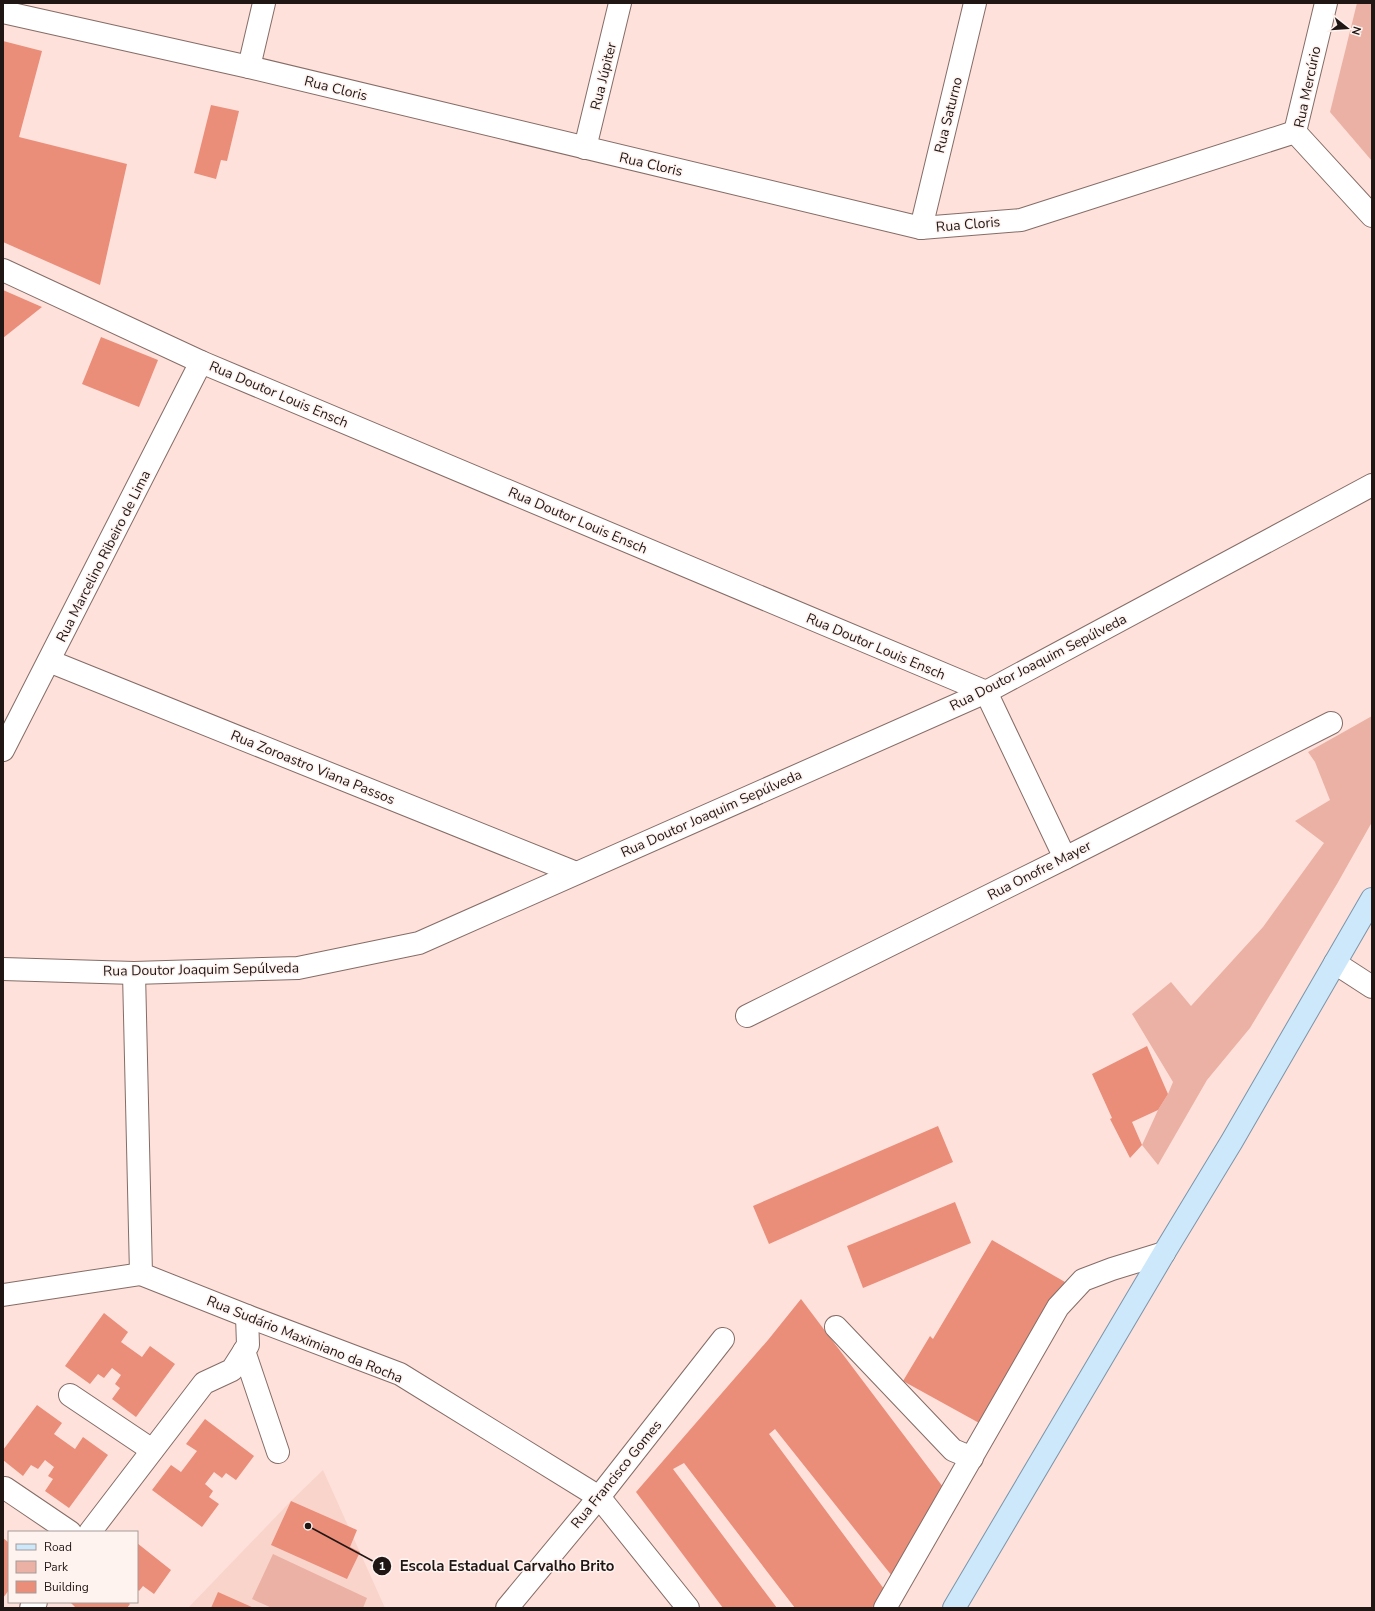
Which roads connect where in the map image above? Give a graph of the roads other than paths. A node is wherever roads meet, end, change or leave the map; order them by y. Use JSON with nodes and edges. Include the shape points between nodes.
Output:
{"nodes":[{"id":1,"x":264,"y":3,"type":"edge"},
{"id":2,"x":620,"y":3,"type":"edge"},
{"id":3,"x":975,"y":3,"type":"edge"},
{"id":4,"x":1326,"y":3,"type":"edge"},
{"id":5,"x":3,"y":12,"type":"edge"},
{"id":6,"x":249,"y":67,"type":"junction"},
{"id":7,"x":1295,"y":132,"type":"junction"},
{"id":8,"x":585,"y":148,"type":"junction"},
{"id":9,"x":1372,"y":216,"type":"edge"},
{"id":10,"x":921,"y":228,"type":"junction"},
{"id":11,"x":3,"y":270,"type":"edge"},
{"id":12,"x":201,"y":362,"type":"junction"},
{"id":13,"x":1372,"y":485,"type":"edge"},
{"id":14,"x":49,"y":660,"type":"junction"},
{"id":15,"x":986,"y":692,"type":"junction"},
{"id":16,"x":1331,"y":723,"type":"dead end"},
{"id":17,"x":3,"y":750,"type":"edge"},
{"id":18,"x":1065,"y":858,"type":"junction"},
{"id":19,"x":576,"y":874,"type":"junction"},
{"id":20,"x":1372,"y":899,"type":"edge"},
{"id":21,"x":1366,"y":923,"type":"edge"},
{"id":22,"x":1335,"y":963,"type":"junction"},
{"id":23,"x":3,"y":968,"type":"edge"},
{"id":24,"x":134,"y":973,"type":"junction"},
{"id":25,"x":1372,"y":987,"type":"edge"},
{"id":26,"x":747,"y":1016,"type":"dead end"},
{"id":27,"x":1164,"y":1253,"type":"junction"},
{"id":28,"x":141,"y":1274,"type":"junction"},
{"id":29,"x":3,"y":1295,"type":"edge"},
{"id":30,"x":247,"y":1316,"type":"junction"},
{"id":31,"x":836,"y":1327,"type":"dead end"},
{"id":32,"x":723,"y":1339,"type":"dead end"},
{"id":33,"x":244,"y":1351,"type":"junction"},
{"id":34,"x":70,"y":1395,"type":"dead end"},
{"id":35,"x":152,"y":1450,"type":"junction"},
{"id":36,"x":278,"y":1452,"type":"dead end"},
{"id":37,"x":972,"y":1458,"type":"junction"},
{"id":38,"x":5,"y":1488,"type":"dead end"},
{"id":39,"x":599,"y":1497,"type":"junction"},
{"id":40,"x":69,"y":1531,"type":"edge"},
{"id":41,"x":91,"y":1531,"type":"edge"},
{"id":42,"x":507,"y":1608,"type":"edge"},
{"id":43,"x":688,"y":1608,"type":"edge"},
{"id":44,"x":885,"y":1608,"type":"edge"},
{"id":45,"x":954,"y":1608,"type":"edge"}],
"edges":[{"from":1,"to":6,"type":"street"},
{"from":2,"to":8,"type":"street","name":"Rua Júpiter"},
{"from":3,"to":10,"type":"street","name":"Rua Saturno"},
{"from":4,"to":7,"type":"street","name":"Rua Mercúrio"},
{"from":5,"to":6,"type":"street","name":"Rua Cloris"},
{"from":6,"to":8,"type":"street","name":"Rua Cloris"},
{"from":7,"to":9,"type":"street","name":"Rua Mercúrio"},
{"from":7,"to":10,"type":"street","name":"Rua Cloris","via":[[1021,220]]},
{"from":8,"to":10,"type":"street","name":"Rua Cloris"},
{"from":11,"to":12,"type":"street","name":"Rua Doutor Louis Ensch"},
{"from":12,"to":14,"type":"street","name":"Rua Marcelino Ribeiro de Lima"},
{"from":12,"to":15,"type":"street","name":"Rua Doutor Louis Ensch"},
{"from":13,"to":15,"type":"street","name":"Rua Doutor Joaquim Sepúlveda"},
{"from":14,"to":17,"type":"street","name":"Rua Marcelino Ribeiro de Lima"},
{"from":14,"to":19,"type":"street","name":"Rua Zoroastro Viana Passos"},
{"from":15,"to":18,"type":"street"},
{"from":15,"to":19,"type":"street","name":"Rua Doutor Joaquim Sepúlveda"},
{"from":16,"to":18,"type":"street","name":"Rua Onofre Mayer"},
{"from":18,"to":26,"type":"street","name":"Rua Onofre Mayer"},
{"from":19,"to":24,"type":"street","name":"Rua Doutor Joaquim Sepúlveda","via":[[418,943],[298,968]]},
{"from":20,"to":21,"type":"main road"},
{"from":21,"to":22,"type":"main road"},
{"from":22,"to":25,"type":"street"},
{"from":22,"to":27,"type":"main road","via":[[1232,1142]]},
{"from":23,"to":24,"type":"street","name":"Rua Doutor Joaquim Sepúlveda"},
{"from":24,"to":28,"type":"street"},
{"from":27,"to":37,"type":"street","via":[[1083,1280],[1058,1308]]},
{"from":27,"to":45,"type":"main road"},
{"from":28,"to":29,"type":"street"},
{"from":28,"to":30,"type":"street","name":"Rua Sudário Maximiano da Rocha"},
{"from":30,"to":33,"type":"street","via":[[248,1345]]},
{"from":30,"to":39,"type":"street","name":"Rua Sudário Maximiano da Rocha","via":[[400,1374]]},
{"from":31,"to":37,"type":"street","via":[[953,1450]]},
{"from":32,"to":39,"type":"street","name":"Rua Francisco Gomes"},
{"from":33,"to":35,"type":"street","via":[[232,1370],[204,1382]]},
{"from":33,"to":36,"type":"street"},
{"from":34,"to":35,"type":"street"},
{"from":35,"to":41,"type":"street"},
{"from":37,"to":44,"type":"street"},
{"from":38,"to":40,"type":"street"},
{"from":39,"to":42,"type":"street","name":"Rua Francisco Gomes"},
{"from":39,"to":43,"type":"street","name":"Rua Sudário Maximiano da Rocha"}]}
